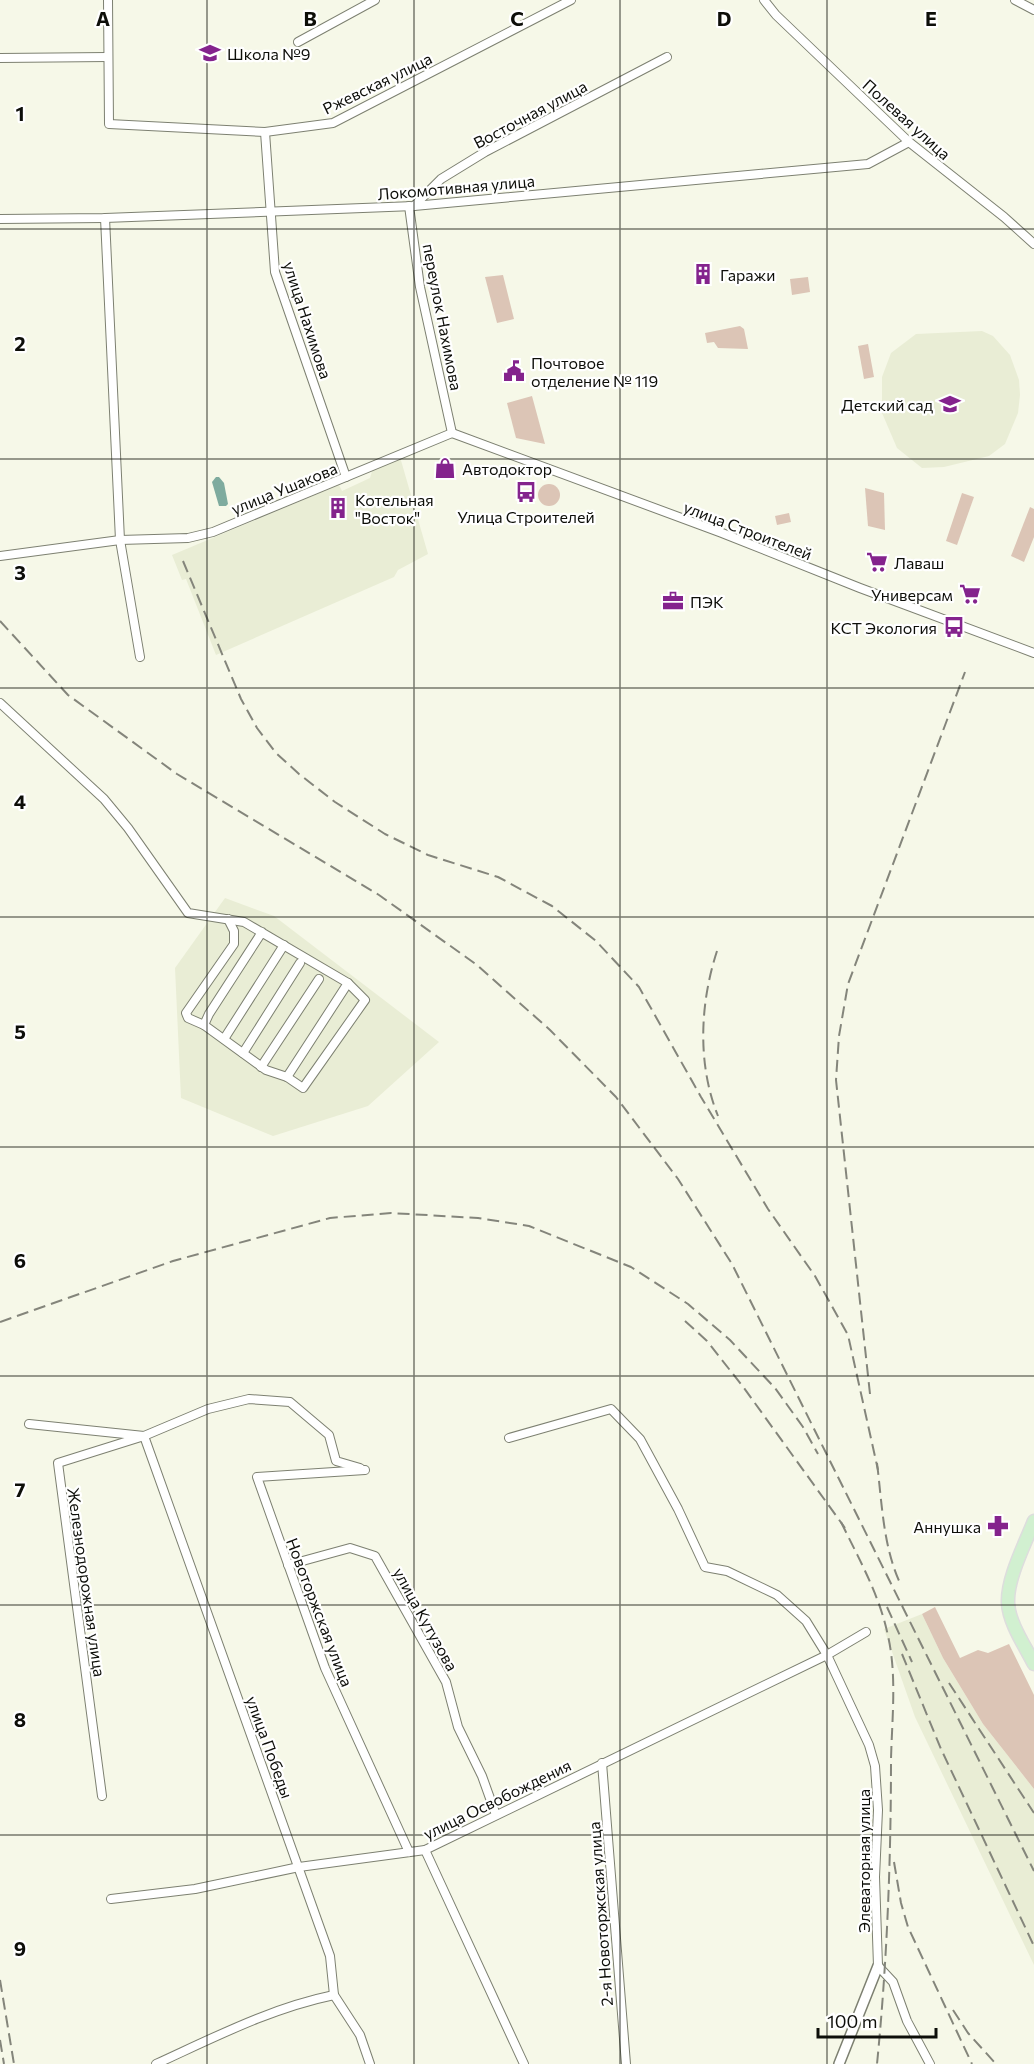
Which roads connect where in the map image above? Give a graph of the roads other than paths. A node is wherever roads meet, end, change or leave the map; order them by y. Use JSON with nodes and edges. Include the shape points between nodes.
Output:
{"nodes":[{"id":1,"x":108,"y":0,"type":"edge"},
{"id":2,"x":375,"y":0,"type":"edge"},
{"id":3,"x":571,"y":0,"type":"edge"},
{"id":4,"x":1015,"y":0,"type":"edge"},
{"id":5,"x":769,"y":2,"type":"edge"},
{"id":6,"x":1034,"y":10,"type":"edge"},
{"id":7,"x":298,"y":42,"type":"dead end"},
{"id":8,"x":108,"y":57,"type":"junction"},
{"id":9,"x":667,"y":57,"type":"dead end"},
{"id":10,"x":0,"y":58,"type":"edge"},
{"id":11,"x":265,"y":132,"type":"junction"},
{"id":12,"x":909,"y":142,"type":"junction"},
{"id":13,"x":411,"y":206,"type":"junction"},
{"id":14,"x":270,"y":212,"type":"junction"},
{"id":15,"x":105,"y":218,"type":"junction"},
{"id":16,"x":0,"y":219,"type":"edge"},
{"id":17,"x":1034,"y":244,"type":"edge"},
{"id":18,"x":452,"y":433,"type":"junction"},
{"id":19,"x":346,"y":477,"type":"junction"},
{"id":20,"x":120,"y":540,"type":"junction"},
{"id":21,"x":0,"y":556,"type":"edge"},
{"id":22,"x":1034,"y":653,"type":"edge"},
{"id":23,"x":140,"y":657,"type":"dead end"},
{"id":24,"x":0,"y":703,"type":"edge"},
{"id":25,"x":228,"y":920,"type":"junction"},
{"id":26,"x":262,"y":932,"type":"junction"},
{"id":27,"x":284,"y":945,"type":"junction"},
{"id":28,"x":300,"y":963,"type":"dead end"},
{"id":29,"x":320,"y":979,"type":"dead end"},
{"id":30,"x":348,"y":983,"type":"junction"},
{"id":31,"x":204,"y":1025,"type":"junction"},
{"id":32,"x":224,"y":1039,"type":"junction"},
{"id":33,"x":243,"y":1053,"type":"junction"},
{"id":34,"x":261,"y":1067,"type":"junction"},
{"id":35,"x":287,"y":1077,"type":"junction"},
{"id":36,"x":29,"y":1424,"type":"dead end"},
{"id":37,"x":144,"y":1436,"type":"junction"},
{"id":38,"x":509,"y":1438,"type":"dead end"},
{"id":39,"x":1034,"y":1521,"type":"edge"},
{"id":40,"x":288,"y":1565,"type":"junction"},
{"id":41,"x":866,"y":1632,"type":"dead end"},
{"id":42,"x":827,"y":1654,"type":"junction"},
{"id":43,"x":1034,"y":1664,"type":"edge"},
{"id":44,"x":602,"y":1763,"type":"junction"},
{"id":45,"x":102,"y":1796,"type":"dead end"},
{"id":46,"x":496,"y":1815,"type":"junction"},
{"id":47,"x":425,"y":1850,"type":"junction"},
{"id":48,"x":409,"y":1852,"type":"junction"},
{"id":49,"x":299,"y":1867,"type":"junction"},
{"id":50,"x":111,"y":1899,"type":"dead end"},
{"id":51,"x":878,"y":1966,"type":"junction"},
{"id":52,"x":334,"y":1995,"type":"junction"},
{"id":53,"x":156,"y":2064,"type":"edge"},
{"id":54,"x":370,"y":2064,"type":"edge"},
{"id":55,"x":524,"y":2064,"type":"edge"},
{"id":56,"x":626,"y":2064,"type":"edge"},
{"id":57,"x":839,"y":2064,"type":"edge"},
{"id":58,"x":930,"y":2064,"type":"edge"}],
"edges":[{"from":1,"to":8,"type":"street"},
{"from":2,"to":7,"type":"street"},
{"from":3,"to":11,"type":"street","name":"Ржевская улица","via":[[333,123]]},
{"from":4,"to":6,"type":"street"},
{"from":5,"to":12,"type":"street","name":"Полевая улица","via":[[776,15]]},
{"from":8,"to":10,"type":"street"},
{"from":8,"to":11,"type":"street","name":"Ржевская улица","via":[[109,124]]},
{"from":9,"to":13,"type":"street","name":"Восточная улица","via":[[485,152],[441,179]]},
{"from":11,"to":14,"type":"street","name":"улица Нахимова"},
{"from":12,"to":13,"type":"street","name":"Локомотивная улица","via":[[868,164]]},
{"from":12,"to":17,"type":"street","name":"Полевая улица"},
{"from":13,"to":14,"type":"street","name":"Локомотивная улица"},
{"from":13,"to":18,"type":"street","name":"переулок Нахимова","via":[[420,287]]},
{"from":14,"to":15,"type":"street","name":"Локомотивная улица"},
{"from":14,"to":19,"type":"street","name":"улица Нахимова","via":[[275,272]]},
{"from":15,"to":16,"type":"street","name":"Локомотивная улица"},
{"from":15,"to":20,"type":"street"},
{"from":18,"to":19,"type":"street","name":"улица Ушакова"},
{"from":18,"to":22,"type":"street","name":"улица Строителей"},
{"from":19,"to":20,"type":"street","name":"улица Ушакова","via":[[206,534]]},
{"from":20,"to":21,"type":"street","name":"улица Ушакова"},
{"from":20,"to":23,"type":"street"},
{"from":24,"to":25,"type":"street","via":[[104,799],[188,913]]},
{"from":25,"to":26,"type":"street","via":[[244,922]]},
{"from":25,"to":31,"type":"street","via":[[234,931],[234,944],[186,1013],[188,1018]]},
{"from":26,"to":27,"type":"street"},
{"from":26,"to":31,"type":"street"},
{"from":27,"to":30,"type":"street"},
{"from":27,"to":32,"type":"street"},
{"from":28,"to":33,"type":"street"},
{"from":29,"to":34,"type":"street"},
{"from":30,"to":35,"type":"street"},
{"from":30,"to":35,"type":"street","via":[[365,1000],[303,1088]]},
{"from":31,"to":32,"type":"street"},
{"from":32,"to":33,"type":"street"},
{"from":33,"to":34,"type":"street"},
{"from":34,"to":35,"type":"street"},
{"from":36,"to":37,"type":"street"},
{"from":37,"to":40,"type":"street","name":"Новоторжская улица","via":[[208,1409],[249,1399],[290,1402],[329,1435],[336,1461],[365,1470],[257,1477]]},
{"from":37,"to":45,"type":"street","name":"Железнодорожная улица","via":[[58,1463]]},
{"from":37,"to":49,"type":"street","name":"улица Победы"},
{"from":38,"to":42,"type":"street","name":"Элеваторная улица","via":[[611,1409],[640,1439],[705,1567],[727,1571],[777,1595],[806,1621]]},
{"from":39,"to":43,"type":"main road","via":[[1009,1590],[1008,1604]]},
{"from":40,"to":46,"type":"street","name":"улица Кутузова","via":[[350,1548],[375,1556],[446,1682],[458,1727]]},
{"from":40,"to":48,"type":"street","name":"Новоторжская улица","via":[[325,1668]]},
{"from":41,"to":42,"type":"street","name":"улица Освобождения"},
{"from":42,"to":44,"type":"street","name":"улица Освобождения"},
{"from":42,"to":51,"type":"street","name":"Элеваторная улица","via":[[875,1766]]},
{"from":44,"to":46,"type":"street","name":"улица Освобождения"},
{"from":44,"to":56,"type":"street","name":"2-я Новоторжская улица"},
{"from":46,"to":47,"type":"street","name":"улица Освобождения"},
{"from":47,"to":48,"type":"street","name":"улица Освобождения"},
{"from":47,"to":55,"type":"street"},
{"from":48,"to":49,"type":"street","name":"улица Освобождения"},
{"from":49,"to":50,"type":"street","name":"улица Освобождения","via":[[195,1889]]},
{"from":49,"to":52,"type":"street","name":"улица Победы","via":[[330,1956]]},
{"from":51,"to":57,"type":"street"},
{"from":51,"to":58,"type":"street","via":[[893,1982],[907,2021]]},
{"from":52,"to":53,"type":"street","via":[[260,2016]]},
{"from":52,"to":54,"type":"street","name":"улица Победы","via":[[360,2036]]}]}
